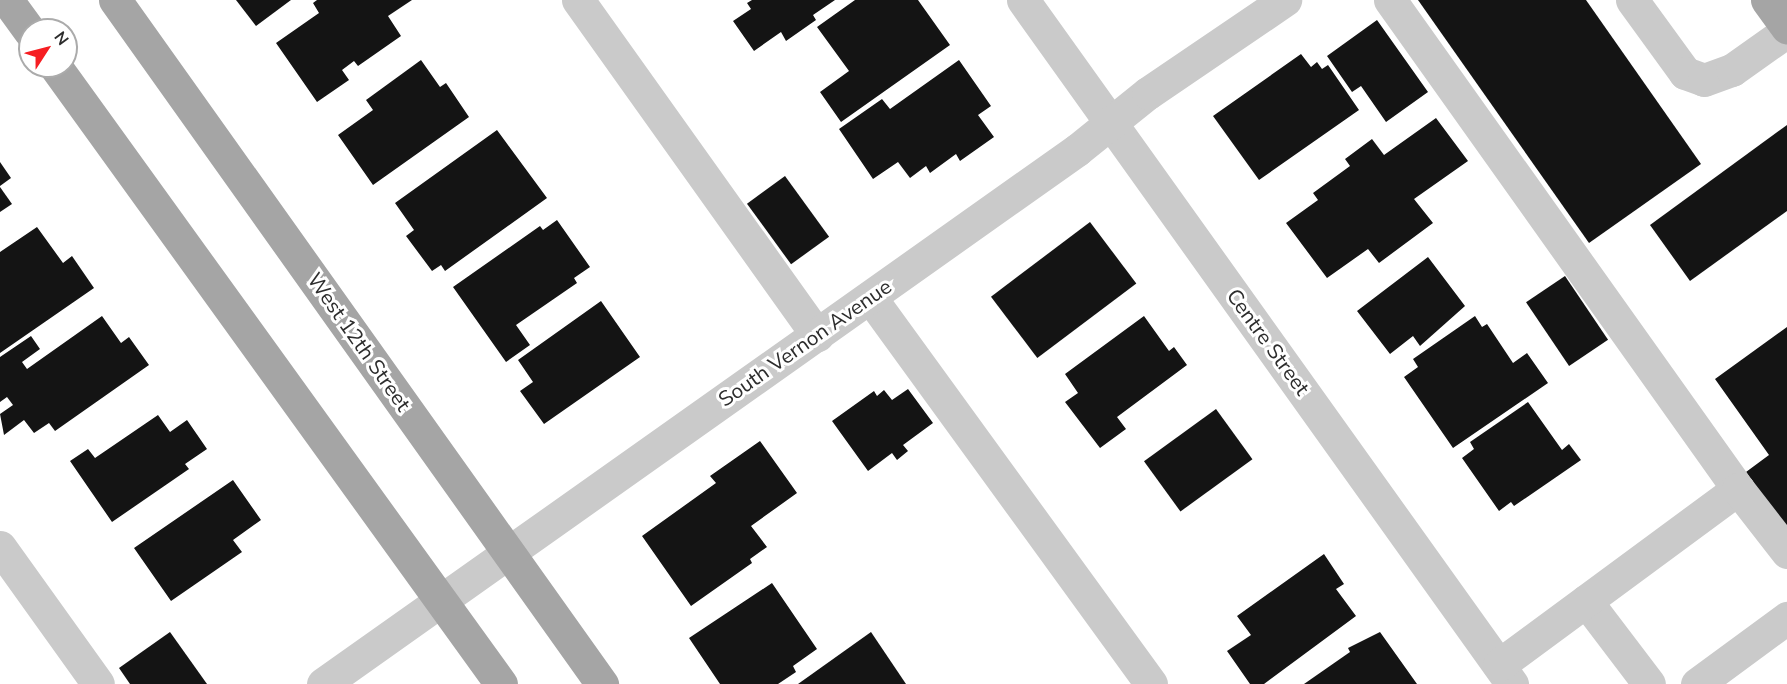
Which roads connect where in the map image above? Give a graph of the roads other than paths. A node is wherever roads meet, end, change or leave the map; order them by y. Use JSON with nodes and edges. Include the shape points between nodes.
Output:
{"nodes":[{"id":1,"x":7,"y":0,"type":"edge"},
{"id":2,"x":115,"y":0,"type":"edge"},
{"id":3,"x":578,"y":0,"type":"edge"},
{"id":4,"x":1023,"y":0,"type":"edge"},
{"id":5,"x":1285,"y":0,"type":"edge"},
{"id":6,"x":1390,"y":0,"type":"edge"},
{"id":7,"x":1632,"y":0,"type":"edge"},
{"id":8,"x":1767,"y":0,"type":"edge"},
{"id":9,"x":20,"y":18,"type":"edge"},
{"id":10,"x":1787,"y":29,"type":"edge"},
{"id":11,"x":64,"y":78,"type":"edge"},
{"id":12,"x":1110,"y":122,"type":"junction"},
{"id":13,"x":870,"y":297,"type":"junction"},
{"id":14,"x":817,"y":335,"type":"junction"},
{"id":15,"x":1738,"y":489,"type":"junction"},
{"id":16,"x":0,"y":547,"type":"edge"},
{"id":17,"x":509,"y":552,"type":"junction"},
{"id":18,"x":1787,"y":552,"type":"edge"},
{"id":19,"x":440,"y":599,"type":"junction"},
{"id":20,"x":1586,"y":601,"type":"junction"},
{"id":21,"x":1787,"y":618,"type":"edge"},
{"id":22,"x":1505,"y":675,"type":"edge"},
{"id":23,"x":98,"y":684,"type":"edge"},
{"id":24,"x":323,"y":684,"type":"edge"},
{"id":25,"x":501,"y":684,"type":"edge"},
{"id":26,"x":602,"y":684,"type":"edge"},
{"id":27,"x":1151,"y":684,"type":"edge"},
{"id":28,"x":1649,"y":684,"type":"edge"},
{"id":29,"x":1697,"y":684,"type":"edge"}],
"edges":[{"from":1,"to":9,"type":"main road"},
{"from":2,"to":17,"type":"main road","name":"West 12th Street"},
{"from":3,"to":14,"type":"street"},
{"from":4,"to":12,"type":"street","name":"Centre Street"},
{"from":5,"to":12,"type":"street","name":"South Vernon Avenue"},
{"from":6,"to":15,"type":"street"},
{"from":7,"to":10,"type":"street","via":[[1686,73],[1704,80],[1732,70]]},
{"from":8,"to":10,"type":"main road"},
{"from":11,"to":19,"type":"main road"},
{"from":12,"to":13,"type":"street","name":"South Vernon Avenue","via":[[1077,150]]},
{"from":12,"to":22,"type":"street","name":"Centre Street"},
{"from":13,"to":14,"type":"street","name":"South Vernon Avenue"},
{"from":13,"to":27,"type":"street"},
{"from":14,"to":17,"type":"street","name":"South Vernon Avenue"},
{"from":15,"to":18,"type":"street"},
{"from":15,"to":20,"type":"street"},
{"from":16,"to":23,"type":"street"},
{"from":17,"to":19,"type":"street","name":"South Vernon Avenue"},
{"from":17,"to":26,"type":"main road","name":"West 12th Street"},
{"from":19,"to":24,"type":"street","name":"South Vernon Avenue"},
{"from":19,"to":25,"type":"main road"},
{"from":20,"to":22,"type":"street"},
{"from":20,"to":28,"type":"street"},
{"from":21,"to":29,"type":"street"}]}
